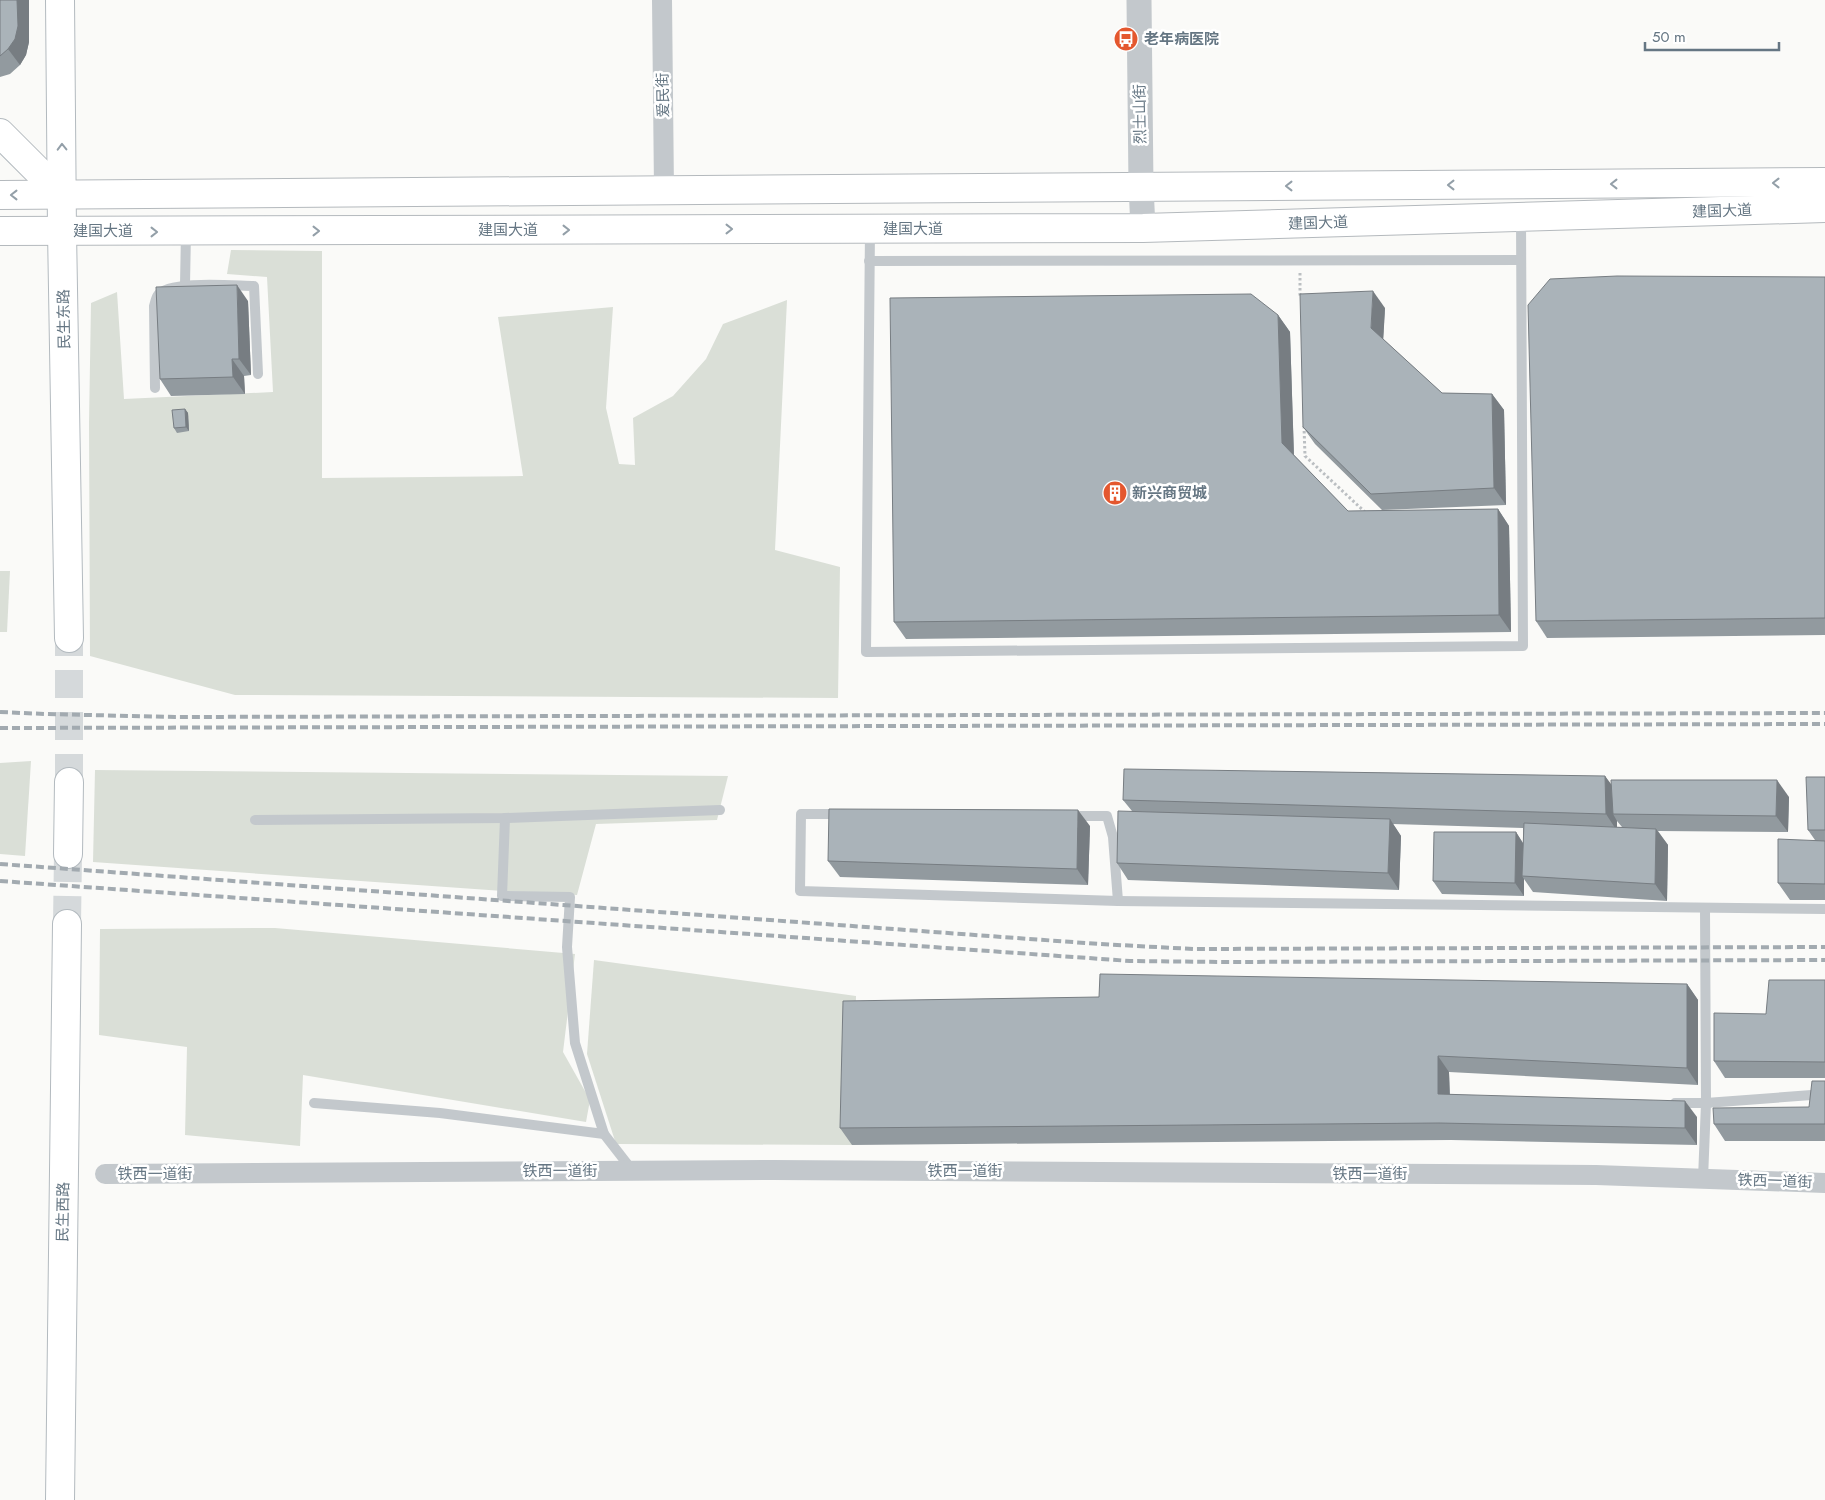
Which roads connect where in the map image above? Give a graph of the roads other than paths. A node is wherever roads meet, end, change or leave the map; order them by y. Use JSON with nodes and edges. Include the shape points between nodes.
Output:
{"nodes":[{"id":1,"x":60,"y":0,"type":"edge"},
{"id":2,"x":662,"y":0,"type":"edge"},
{"id":3,"x":1139,"y":0,"type":"edge"},
{"id":4,"x":0,"y":134,"type":"edge"},
{"id":5,"x":1825,"y":182,"type":"edge"},
{"id":6,"x":1141,"y":186,"type":"junction"},
{"id":7,"x":664,"y":190,"type":"junction"},
{"id":8,"x":0,"y":195,"type":"edge"},
{"id":9,"x":62,"y":195,"type":"junction"},
{"id":10,"x":1825,"y":208,"type":"edge"},
{"id":11,"x":1521,"y":217,"type":"junction"},
{"id":12,"x":1143,"y":228,"type":"junction"},
{"id":13,"x":870,"y":229,"type":"junction"},
{"id":14,"x":62,"y":231,"type":"junction"},
{"id":15,"x":0,"y":232,"type":"edge"},
{"id":16,"x":186,"y":232,"type":"junction"},
{"id":17,"x":1521,"y":260,"type":"junction"},
{"id":18,"x":869,"y":261,"type":"junction"},
{"id":19,"x":185,"y":285,"type":"junction"},
{"id":20,"x":258,"y":374,"type":"dead end"},
{"id":21,"x":155,"y":388,"type":"dead end"},
{"id":22,"x":69,"y":638,"type":"tunnel mouth"},
{"id":23,"x":69,"y":782,"type":"tunnel mouth"},
{"id":24,"x":720,"y":810,"type":"dead end"},
{"id":25,"x":850,"y":814,"type":"edge"},
{"id":26,"x":1058,"y":816,"type":"edge"},
{"id":27,"x":505,"y":818,"type":"junction"},
{"id":28,"x":255,"y":820,"type":"dead end"},
{"id":29,"x":68,"y":854,"type":"tunnel mouth"},
{"id":30,"x":1118,"y":901,"type":"junction"},
{"id":31,"x":1706,"y":908,"type":"junction"},
{"id":32,"x":1825,"y":909,"type":"edge"},
{"id":33,"x":67,"y":924,"type":"tunnel mouth"},
{"id":34,"x":1825,"y":1094,"type":"edge"},
{"id":35,"x":1667,"y":1103,"type":"edge"},
{"id":36,"x":1706,"y":1103,"type":"junction"},
{"id":37,"x":314,"y":1104,"type":"dead end"},
{"id":38,"x":604,"y":1134,"type":"junction"},
{"id":39,"x":632,"y":1171,"type":"junction"},
{"id":40,"x":105,"y":1174,"type":"dead end"},
{"id":41,"x":1703,"y":1179,"type":"junction"},
{"id":42,"x":1825,"y":1183,"type":"edge"},
{"id":43,"x":60,"y":1500,"type":"edge"}],
"edges":[{"from":9,"to":1,"type":"main road","name":"民生东路","one_way":true},
{"from":2,"to":7,"type":"street","name":"爱民街"},
{"from":3,"to":6,"type":"street","name":"烈士山街"},
{"from":4,"to":9,"type":"main road"},
{"from":5,"to":6,"type":"main road","name":"建国大道","one_way":true},
{"from":6,"to":7,"type":"main road","name":"建国大道"},
{"from":6,"to":12,"type":"street","name":"烈士山街"},
{"from":7,"to":9,"type":"main road","name":"建国大道"},
{"from":9,"to":8,"type":"main road","name":"建国大道","one_way":true},
{"from":9,"to":14,"type":"main road","name":"民生东路"},
{"from":10,"to":11,"type":"main road","name":"建国大道"},
{"from":11,"to":12,"type":"main road","name":"建国大道"},
{"from":11,"to":17,"type":"lane"},
{"from":12,"to":13,"type":"main road","name":"建国大道"},
{"from":16,"to":13,"type":"main road","name":"建国大道","one_way":true},
{"from":13,"to":18,"type":"lane"},
{"from":14,"to":15,"type":"main road","name":"建国大道"},
{"from":14,"to":16,"type":"main road","name":"建国大道","one_way":true},
{"from":14,"to":22,"type":"main road","name":"民生东路"},
{"from":16,"to":19,"type":"lane"},
{"from":17,"to":18,"type":"lane"},
{"from":17,"to":18,"type":"lane","via":[[1523,646],[866,652]]},
{"from":19,"to":20,"type":"lane","via":[[254,286]]},
{"from":19,"to":21,"type":"lane","via":[[158,294],[154,306]]},
{"from":23,"to":29,"type":"main road"},
{"from":24,"to":27,"type":"lane"},
{"from":25,"to":30,"type":"lane","via":[[801,814],[800,891]]},
{"from":26,"to":30,"type":"lane","via":[[1107,816],[1113,837]]},
{"from":27,"to":28,"type":"lane"},
{"from":27,"to":38,"type":"lane","via":[[502,896],[570,897],[567,947],[575,1043]]},
{"from":30,"to":31,"type":"lane"},
{"from":31,"to":32,"type":"lane"},
{"from":31,"to":36,"type":"lane"},
{"from":33,"to":43,"type":"main road","name":"民生西路"},
{"from":34,"to":36,"type":"lane"},
{"from":35,"to":36,"type":"lane"},
{"from":36,"to":41,"type":"lane"},
{"from":37,"to":38,"type":"lane","via":[[440,1113]]},
{"from":38,"to":39,"type":"lane"},
{"from":39,"to":40,"type":"street","name":"铁西一道街"},
{"from":39,"to":41,"type":"street","name":"铁西一道街","via":[[1596,1175]]},
{"from":41,"to":42,"type":"street","name":"铁西一道街"}]}
